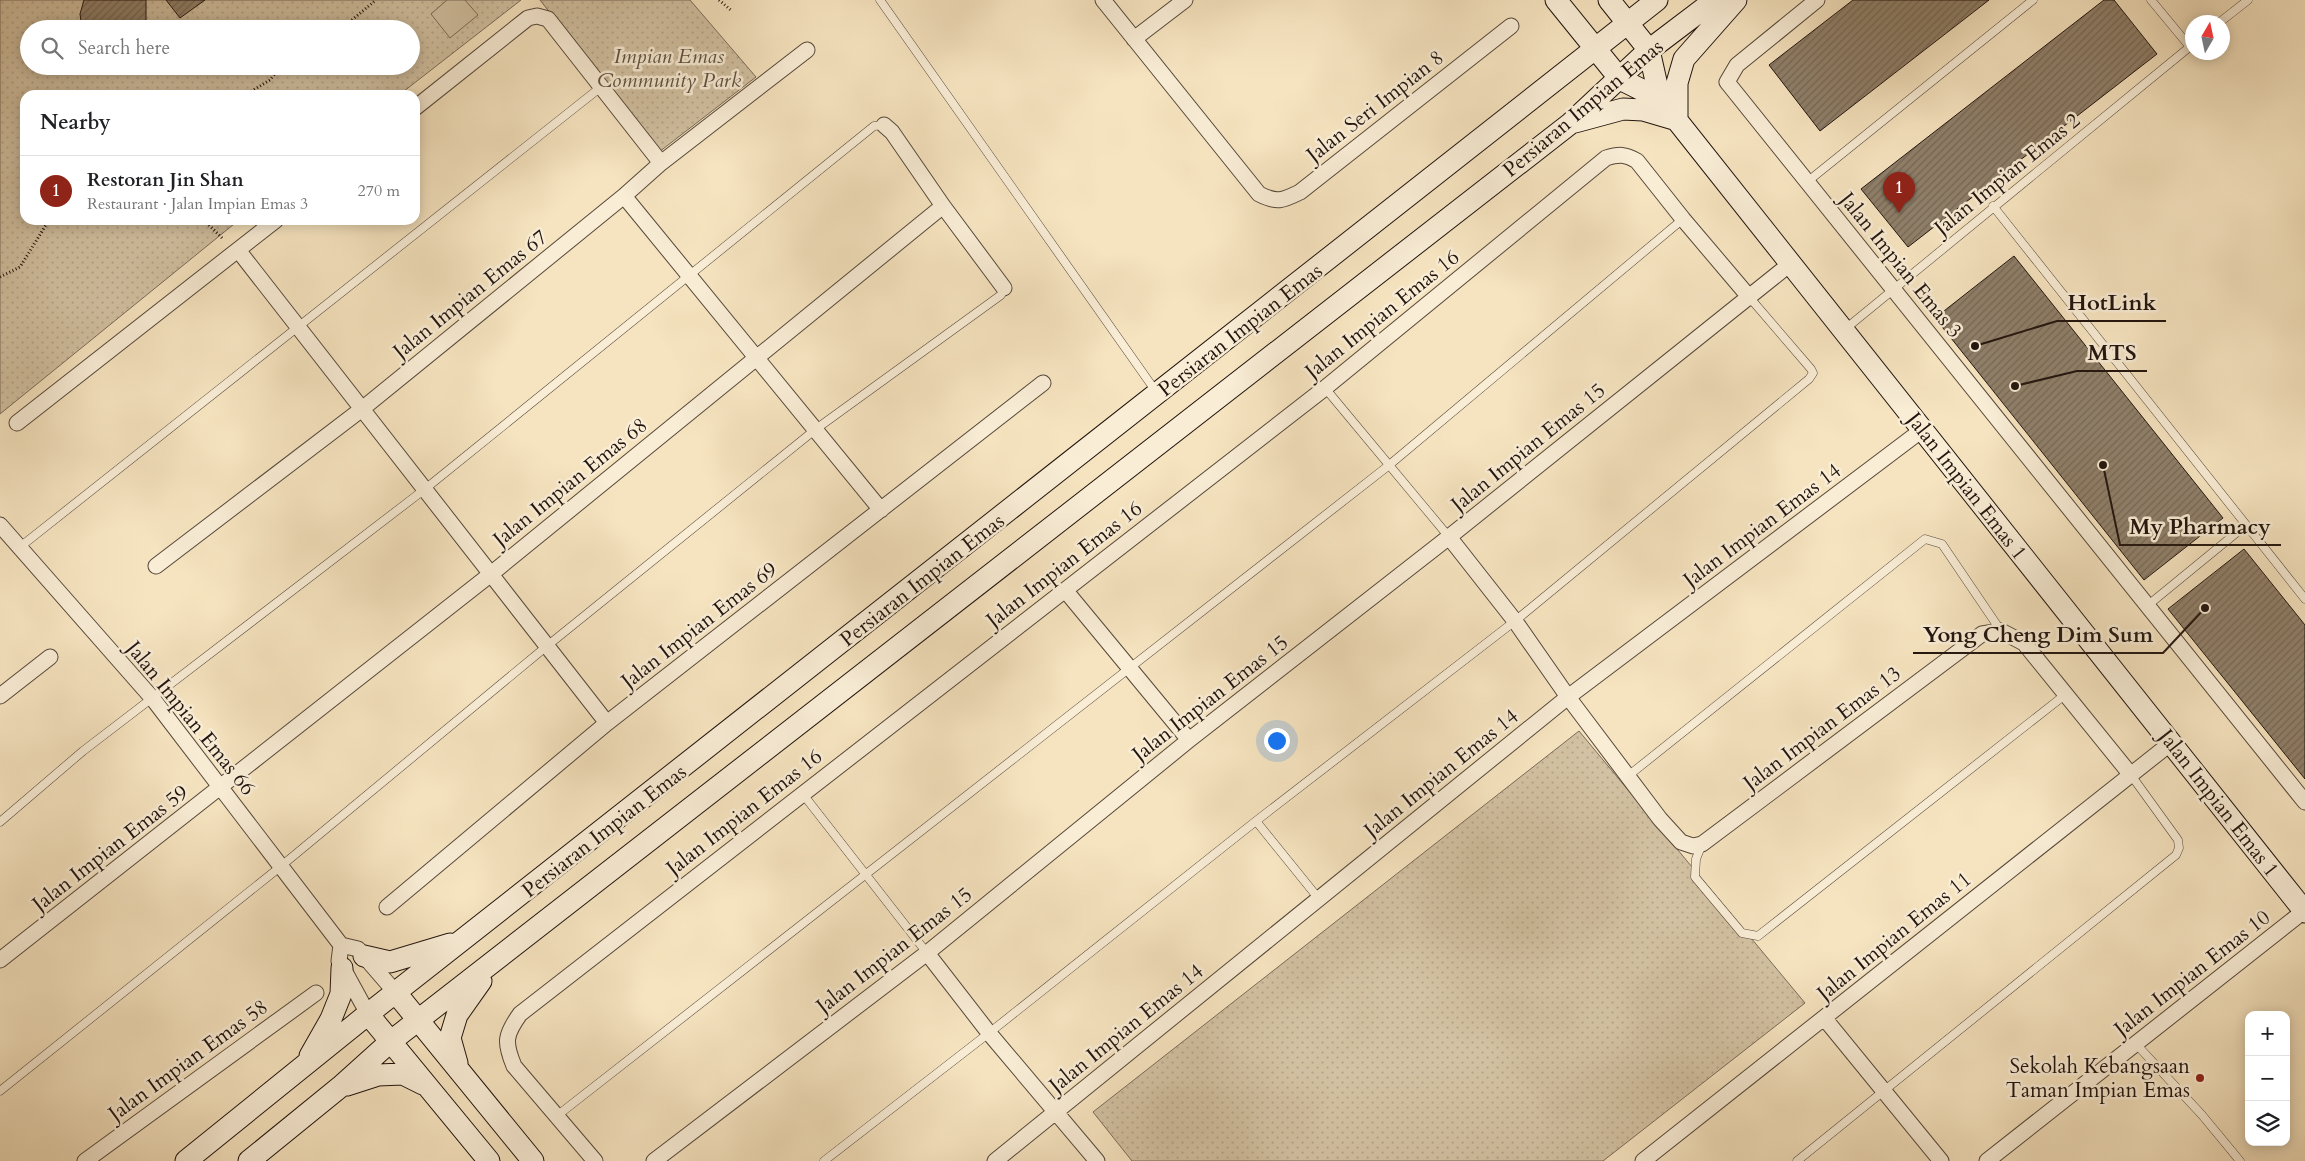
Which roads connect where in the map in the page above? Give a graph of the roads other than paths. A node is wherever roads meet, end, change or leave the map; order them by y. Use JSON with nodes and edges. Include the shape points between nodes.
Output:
{"nodes":[{"id":1,"x":880,"y":0,"type":"edge"},
{"id":2,"x":1103,"y":0,"type":"edge"},
{"id":3,"x":1185,"y":0,"type":"edge"},
{"id":4,"x":1556,"y":0,"type":"edge"},
{"id":5,"x":1609,"y":0,"type":"edge"},
{"id":6,"x":1658,"y":0,"type":"edge"},
{"id":7,"x":1715,"y":0,"type":"edge"},
{"id":8,"x":1736,"y":0,"type":"edge"},
{"id":9,"x":1817,"y":0,"type":"edge"},
{"id":10,"x":2033,"y":0,"type":"edge"},
{"id":11,"x":2151,"y":0,"type":"edge"},
{"id":12,"x":2248,"y":0,"type":"edge"},
{"id":13,"x":2229,"y":15,"type":"edge"},
{"id":14,"x":1628,"y":23,"type":"junction"},
{"id":15,"x":1511,"y":26,"type":"dead end"},
{"id":16,"x":1134,"y":39,"type":"junction"},
{"id":17,"x":2185,"y":39,"type":"edge"},
{"id":18,"x":1596,"y":49,"type":"junction"},
{"id":19,"x":807,"y":50,"type":"dead end"},
{"id":20,"x":1649,"y":50,"type":"junction"},
{"id":21,"x":2185,"y":51,"type":"edge"},
{"id":22,"x":1620,"y":79,"type":"junction"},
{"id":23,"x":601,"y":87,"type":"junction"},
{"id":24,"x":1660,"y":100,"type":"junction"},
{"id":25,"x":420,"y":104,"type":"edge"},
{"id":26,"x":1677,"y":120,"type":"junction"},
{"id":27,"x":1571,"y":123,"type":"junction"},
{"id":28,"x":884,"y":125,"type":"joint"},
{"id":29,"x":661,"y":162,"type":"junction"},
{"id":30,"x":1807,"y":182,"type":"junction"},
{"id":31,"x":624,"y":196,"type":"junction"},
{"id":32,"x":943,"y":206,"type":"junction"},
{"id":33,"x":1994,"y":206,"type":"junction"},
{"id":34,"x":1683,"y":219,"type":"junction"},
{"id":35,"x":270,"y":225,"type":"edge"},
{"id":36,"x":236,"y":252,"type":"junction"},
{"id":37,"x":1790,"y":264,"type":"junction"},
{"id":38,"x":689,"y":275,"type":"junction"},
{"id":39,"x":1004,"y":288,"type":"joint"},
{"id":40,"x":1893,"y":290,"type":"junction"},
{"id":41,"x":1750,"y":298,"type":"junction"},
{"id":42,"x":298,"y":327,"type":"junction"},
{"id":43,"x":1844,"y":330,"type":"junction"},
{"id":44,"x":756,"y":357,"type":"junction"},
{"id":45,"x":1043,"y":383,"type":"dead end"},
{"id":46,"x":1325,"y":388,"type":"junction"},
{"id":47,"x":1158,"y":394,"type":"junction"},
{"id":48,"x":362,"y":409,"type":"junction"},
{"id":49,"x":17,"y":423,"type":"dead end"},
{"id":50,"x":816,"y":429,"type":"junction"},
{"id":51,"x":1922,"y":430,"type":"junction"},
{"id":52,"x":1388,"y":466,"type":"junction"},
{"id":53,"x":425,"y":489,"type":"junction"},
{"id":54,"x":881,"y":510,"type":"junction"},
{"id":55,"x":0,"y":525,"type":"edge"},
{"id":56,"x":2246,"y":525,"type":"junction"},
{"id":57,"x":1449,"y":537,"type":"junction"},
{"id":58,"x":20,"y":547,"type":"junction"},
{"id":59,"x":156,"y":566,"type":"dead end"},
{"id":60,"x":491,"y":574,"type":"junction"},
{"id":61,"x":1065,"y":590,"type":"junction"},
{"id":62,"x":2305,"y":599,"type":"edge"},
{"id":63,"x":2147,"y":606,"type":"junction"},
{"id":64,"x":1516,"y":621,"type":"junction"},
{"id":65,"x":2001,"y":631,"type":"junction"},
{"id":66,"x":547,"y":646,"type":"junction"},
{"id":67,"x":50,"y":657,"type":"dead end"},
{"id":68,"x":1131,"y":668,"type":"junction"},
{"id":69,"x":2066,"y":694,"type":"junction"},
{"id":70,"x":0,"y":696,"type":"edge"},
{"id":71,"x":1568,"y":697,"type":"junction"},
{"id":72,"x":153,"y":699,"type":"junction"},
{"id":73,"x":607,"y":722,"type":"junction"},
{"id":74,"x":1189,"y":740,"type":"junction"},
{"id":75,"x":2171,"y":743,"type":"junction"},
{"id":76,"x":2130,"y":775,"type":"junction"},
{"id":77,"x":1628,"y":776,"type":"junction"},
{"id":78,"x":222,"y":788,"type":"junction"},
{"id":79,"x":802,"y":793,"type":"junction"},
{"id":80,"x":2305,"y":802,"type":"edge"},
{"id":81,"x":1256,"y":821,"type":"junction"},
{"id":82,"x":0,"y":822,"type":"edge"},
{"id":83,"x":1702,"y":844,"type":"junction"},
{"id":84,"x":280,"y":867,"type":"junction"},
{"id":85,"x":866,"y":874,"type":"junction"},
{"id":86,"x":1319,"y":899,"type":"junction"},
{"id":87,"x":387,"y":907,"type":"dead end"},
{"id":88,"x":2305,"y":911,"type":"edge"},
{"id":89,"x":466,"y":940,"type":"junction"},
{"id":90,"x":341,"y":945,"type":"junction"},
{"id":91,"x":927,"y":953,"type":"junction"},
{"id":92,"x":364,"y":956,"type":"junction"},
{"id":93,"x":0,"y":960,"type":"edge"},
{"id":94,"x":493,"y":964,"type":"junction"},
{"id":95,"x":342,"y":968,"type":"junction"},
{"id":96,"x":316,"y":993,"type":"dead end"},
{"id":97,"x":396,"y":993,"type":"junction"},
{"id":98,"x":368,"y":1014,"type":"junction"},
{"id":99,"x":1824,"y":1019,"type":"junction"},
{"id":100,"x":418,"y":1021,"type":"junction"},
{"id":101,"x":990,"y":1033,"type":"junction"},
{"id":102,"x":390,"y":1042,"type":"junction"},
{"id":103,"x":2136,"y":1044,"type":"junction"},
{"id":104,"x":305,"y":1065,"type":"junction"},
{"id":105,"x":460,"y":1072,"type":"junction"},
{"id":106,"x":428,"y":1086,"type":"junction"},
{"id":107,"x":340,"y":1087,"type":"junction"},
{"id":108,"x":0,"y":1091,"type":"edge"},
{"id":109,"x":1884,"y":1091,"type":"junction"},
{"id":110,"x":1057,"y":1111,"type":"junction"},
{"id":111,"x":558,"y":1115,"type":"junction"},
{"id":112,"x":85,"y":1161,"type":"edge"},
{"id":113,"x":186,"y":1161,"type":"edge"},
{"id":114,"x":249,"y":1161,"type":"edge"},
{"id":115,"x":489,"y":1161,"type":"edge"},
{"id":116,"x":533,"y":1161,"type":"edge"},
{"id":117,"x":595,"y":1161,"type":"edge"},
{"id":118,"x":654,"y":1161,"type":"edge"},
{"id":119,"x":824,"y":1161,"type":"edge"},
{"id":120,"x":995,"y":1161,"type":"edge"},
{"id":121,"x":1097,"y":1161,"type":"edge"},
{"id":122,"x":1644,"y":1161,"type":"edge"},
{"id":123,"x":1797,"y":1161,"type":"edge"},
{"id":124,"x":1941,"y":1161,"type":"edge"},
{"id":125,"x":1987,"y":1161,"type":"edge"},
{"id":126,"x":2240,"y":1161,"type":"edge"}],
"edges":[{"from":1,"to":47,"type":"lane"},
{"from":2,"to":16,"type":"street"},
{"from":3,"to":16,"type":"street"},
{"from":4,"to":18,"type":"main road"},
{"from":5,"to":14,"type":"main road"},
{"from":6,"to":14,"type":"main road","name":"Persiaran Impian Emas"},
{"from":7,"to":20,"type":"main road","name":"Persiaran Impian Emas"},
{"from":8,"to":26,"type":"main road","via":[[1684,60],[1676,83]]},
{"from":9,"to":30,"type":"street","name":"Jalan Impian Emas 3","via":[[1737,64],[1727,82]]},
{"from":10,"to":30,"type":"lane"},
{"from":11,"to":17,"type":"lane"},
{"from":12,"to":13,"type":"lane"},
{"from":14,"to":18,"type":"main road","name":"Persiaran Impian Emas"},
{"from":14,"to":20,"type":"main road"},
{"from":15,"to":16,"type":"street","name":"Jalan Seri Impian 8","via":[[1300,192],[1285,200],[1272,201],[1259,194]]},
{"from":18,"to":22,"type":"main road"},
{"from":18,"to":47,"type":"main road","name":"Persiaran Impian Emas"},
{"from":19,"to":29,"type":"street","name":"Jalan Impian Emas 67"},
{"from":20,"to":22,"type":"main road","name":"Persiaran Impian Emas"},
{"from":20,"to":24,"type":"main road","name":"Jalan Impian Emas 1"},
{"from":21,"to":33,"type":"lane","name":"Jalan Impian Emas 2"},
{"from":22,"to":24,"type":"main road"},
{"from":22,"to":27,"type":"main road","name":"Persiaran Impian Emas"},
{"from":23,"to":25,"type":"street","via":[[548,19],[537,16],[528,18]]},
{"from":23,"to":29,"type":"street"},
{"from":23,"to":42,"type":"lane"},
{"from":24,"to":26,"type":"main road","name":"Jalan Impian Emas 1"},
{"from":26,"to":27,"type":"main road","via":[[1643,110],[1623,109]]},
{"from":26,"to":37,"type":"main road","name":"Jalan Impian Emas 1"},
{"from":27,"to":94,"type":"main road","name":"Persiaran Impian Emas"},
{"from":28,"to":32,"type":"street"},
{"from":28,"to":38,"type":"lane","via":[[874,126]]},
{"from":29,"to":31,"type":"street","name":"Jalan Impian Emas 67"},
{"from":30,"to":40,"type":"street","name":"Jalan Impian Emas 3"},
{"from":31,"to":38,"type":"street"},
{"from":31,"to":48,"type":"street","name":"Jalan Impian Emas 67"},
{"from":32,"to":39,"type":"street"},
{"from":32,"to":44,"type":"street","name":"Jalan Impian Emas 68"},
{"from":33,"to":40,"type":"lane","name":"Jalan Impian Emas 2"},
{"from":33,"to":56,"type":"lane"},
{"from":34,"to":41,"type":"street","name":"Jalan Impian Emas 16"},
{"from":34,"to":46,"type":"street","name":"Jalan Impian Emas 16","via":[[1637,161],[1620,154],[1606,158]]},
{"from":34,"to":52,"type":"lane"},
{"from":35,"to":36,"type":"street"},
{"from":36,"to":42,"type":"street"},
{"from":36,"to":49,"type":"street"},
{"from":37,"to":41,"type":"street","name":"Jalan Impian Emas 15"},
{"from":37,"to":43,"type":"main road","name":"Jalan Impian Emas 1"},
{"from":38,"to":44,"type":"street"},
{"from":38,"to":53,"type":"lane"},
{"from":39,"to":50,"type":"lane","via":[[1001,295]]},
{"from":40,"to":43,"type":"lane","name":"Jalan Impian Emas 2"},
{"from":40,"to":63,"type":"street","name":"Jalan Impian Emas 3"},
{"from":41,"to":57,"type":"street","name":"Jalan Impian Emas 15"},
{"from":41,"to":64,"type":"lane","via":[[1811,369],[1811,377]]},
{"from":42,"to":48,"type":"street"},
{"from":42,"to":58,"type":"lane"},
{"from":43,"to":51,"type":"main road","name":"Jalan Impian Emas 1"},
{"from":44,"to":50,"type":"street"},
{"from":44,"to":60,"type":"street","name":"Jalan Impian Emas 68"},
{"from":45,"to":54,"type":"street","name":"Jalan Impian Emas 69"},
{"from":46,"to":52,"type":"lane"},
{"from":46,"to":61,"type":"street","name":"Jalan Impian Emas 16"},
{"from":47,"to":89,"type":"main road","name":"Persiaran Impian Emas"},
{"from":48,"to":53,"type":"street"},
{"from":48,"to":59,"type":"street","name":"Jalan Impian Emas 67"},
{"from":50,"to":54,"type":"street"},
{"from":50,"to":66,"type":"lane"},
{"from":51,"to":71,"type":"street","name":"Jalan Impian Emas 14"},
{"from":51,"to":75,"type":"main road","name":"Jalan Impian Emas 1"},
{"from":52,"to":57,"type":"lane"},
{"from":52,"to":68,"type":"lane"},
{"from":53,"to":60,"type":"street"},
{"from":53,"to":72,"type":"lane"},
{"from":54,"to":73,"type":"street","name":"Jalan Impian Emas 69"},
{"from":55,"to":58,"type":"street","name":"Jalan Impian Emas 66"},
{"from":56,"to":62,"type":"lane"},
{"from":56,"to":63,"type":"lane"},
{"from":57,"to":64,"type":"street"},
{"from":57,"to":74,"type":"street","name":"Jalan Impian Emas 15"},
{"from":58,"to":72,"type":"street","name":"Jalan Impian Emas 66"},
{"from":60,"to":66,"type":"street"},
{"from":60,"to":78,"type":"street","name":"Jalan Impian Emas 68"},
{"from":61,"to":68,"type":"street"},
{"from":61,"to":79,"type":"street","name":"Jalan Impian Emas 16"},
{"from":63,"to":80,"type":"street","name":"Jalan Impian Emas 3"},
{"from":64,"to":71,"type":"street"},
{"from":64,"to":81,"type":"lane"},
{"from":65,"to":69,"type":"street","via":[[2024,643]]},
{"from":65,"to":77,"type":"lane","via":[[1942,544],[1925,539]]},
{"from":65,"to":83,"type":"street","name":"Jalan Impian Emas 13","via":[[1982,634]]},
{"from":66,"to":73,"type":"street"},
{"from":66,"to":84,"type":"lane"},
{"from":67,"to":70,"type":"street"},
{"from":68,"to":74,"type":"street"},
{"from":68,"to":85,"type":"lane"},
{"from":69,"to":76,"type":"street"},
{"from":69,"to":83,"type":"lane","via":[[1758,936],[1742,933],[1696,877],[1696,859]]},
{"from":71,"to":77,"type":"street"},
{"from":71,"to":86,"type":"street","name":"Jalan Impian Emas 14"},
{"from":72,"to":78,"type":"street","name":"Jalan Impian Emas 66"},
{"from":72,"to":82,"type":"lane","via":[[83,751]]},
{"from":73,"to":87,"type":"street","name":"Jalan Impian Emas 69"},
{"from":74,"to":91,"type":"street","name":"Jalan Impian Emas 15"},
{"from":75,"to":76,"type":"street","name":"Jalan Impian Emas 11"},
{"from":75,"to":88,"type":"main road","name":"Jalan Impian Emas 1"},
{"from":76,"to":99,"type":"street","name":"Jalan Impian Emas 11"},
{"from":76,"to":109,"type":"lane","via":[[2178,840],[2176,855]]},
{"from":77,"to":83,"type":"street","via":[[1681,842],[1693,846]]},
{"from":78,"to":84,"type":"street","name":"Jalan Impian Emas 66"},
{"from":78,"to":93,"type":"street","name":"Jalan Impian Emas 59"},
{"from":79,"to":85,"type":"lane"},
{"from":79,"to":111,"type":"street","name":"Jalan Impian Emas 16","via":[[520,1014],[506,1038],[508,1052],[514,1066]]},
{"from":81,"to":86,"type":"lane"},
{"from":81,"to":101,"type":"lane"},
{"from":84,"to":90,"type":"street","name":"Jalan Impian Emas 66"},
{"from":84,"to":108,"type":"lane"},
{"from":85,"to":91,"type":"lane"},
{"from":85,"to":111,"type":"lane"},
{"from":86,"to":110,"type":"street","name":"Jalan Impian Emas 14"},
{"from":88,"to":103,"type":"street","name":"Jalan Impian Emas 10"},
{"from":89,"to":92,"type":"main road","via":[[390,962]]},
{"from":89,"to":97,"type":"main road","name":"Persiaran Impian Emas"},
{"from":90,"to":92,"type":"street","name":"Jalan Impian Emas 66","via":[[358,949]]},
{"from":90,"to":95,"type":"street","via":[[339,961]]},
{"from":91,"to":101,"type":"street"},
{"from":91,"to":118,"type":"street","name":"Jalan Impian Emas 15"},
{"from":92,"to":97,"type":"street","name":"Jalan Impian Emas 66"},
{"from":94,"to":100,"type":"main road","name":"Persiaran Impian Emas"},
{"from":94,"to":105,"type":"main road","via":[[457,1015],[450,1038]]},
{"from":95,"to":98,"type":"street"},
{"from":95,"to":104,"type":"main road","via":[[341,994]]},
{"from":96,"to":112,"type":"street","name":"Jalan Impian Emas 58"},
{"from":97,"to":98,"type":"main road","name":"Persiaran Impian Emas"},
{"from":97,"to":100,"type":"main road"},
{"from":98,"to":102,"type":"main road"},
{"from":98,"to":104,"type":"main road","name":"Persiaran Impian Emas"},
{"from":99,"to":109,"type":"street"},
{"from":99,"to":122,"type":"street","name":"Jalan Impian Emas 11"},
{"from":100,"to":102,"type":"main road","name":"Persiaran Impian Emas"},
{"from":100,"to":105,"type":"main road"},
{"from":101,"to":110,"type":"street"},
{"from":101,"to":119,"type":"lane"},
{"from":102,"to":106,"type":"main road"},
{"from":102,"to":107,"type":"main road","name":"Persiaran Impian Emas"},
{"from":103,"to":125,"type":"street","name":"Jalan Impian Emas 10"},
{"from":103,"to":126,"type":"lane"},
{"from":104,"to":113,"type":"main road","name":"Persiaran Impian Emas"},
{"from":105,"to":116,"type":"main road"},
{"from":106,"to":107,"type":"main road","via":[[403,1074],[378,1075]]},
{"from":106,"to":115,"type":"main road"},
{"from":107,"to":114,"type":"main road","name":"Persiaran Impian Emas"},
{"from":109,"to":123,"type":"lane"},
{"from":109,"to":124,"type":"street"},
{"from":110,"to":120,"type":"street","name":"Jalan Impian Emas 14"},
{"from":110,"to":121,"type":"street"},
{"from":111,"to":117,"type":"street","name":"Jalan Impian Emas 16"}]}
